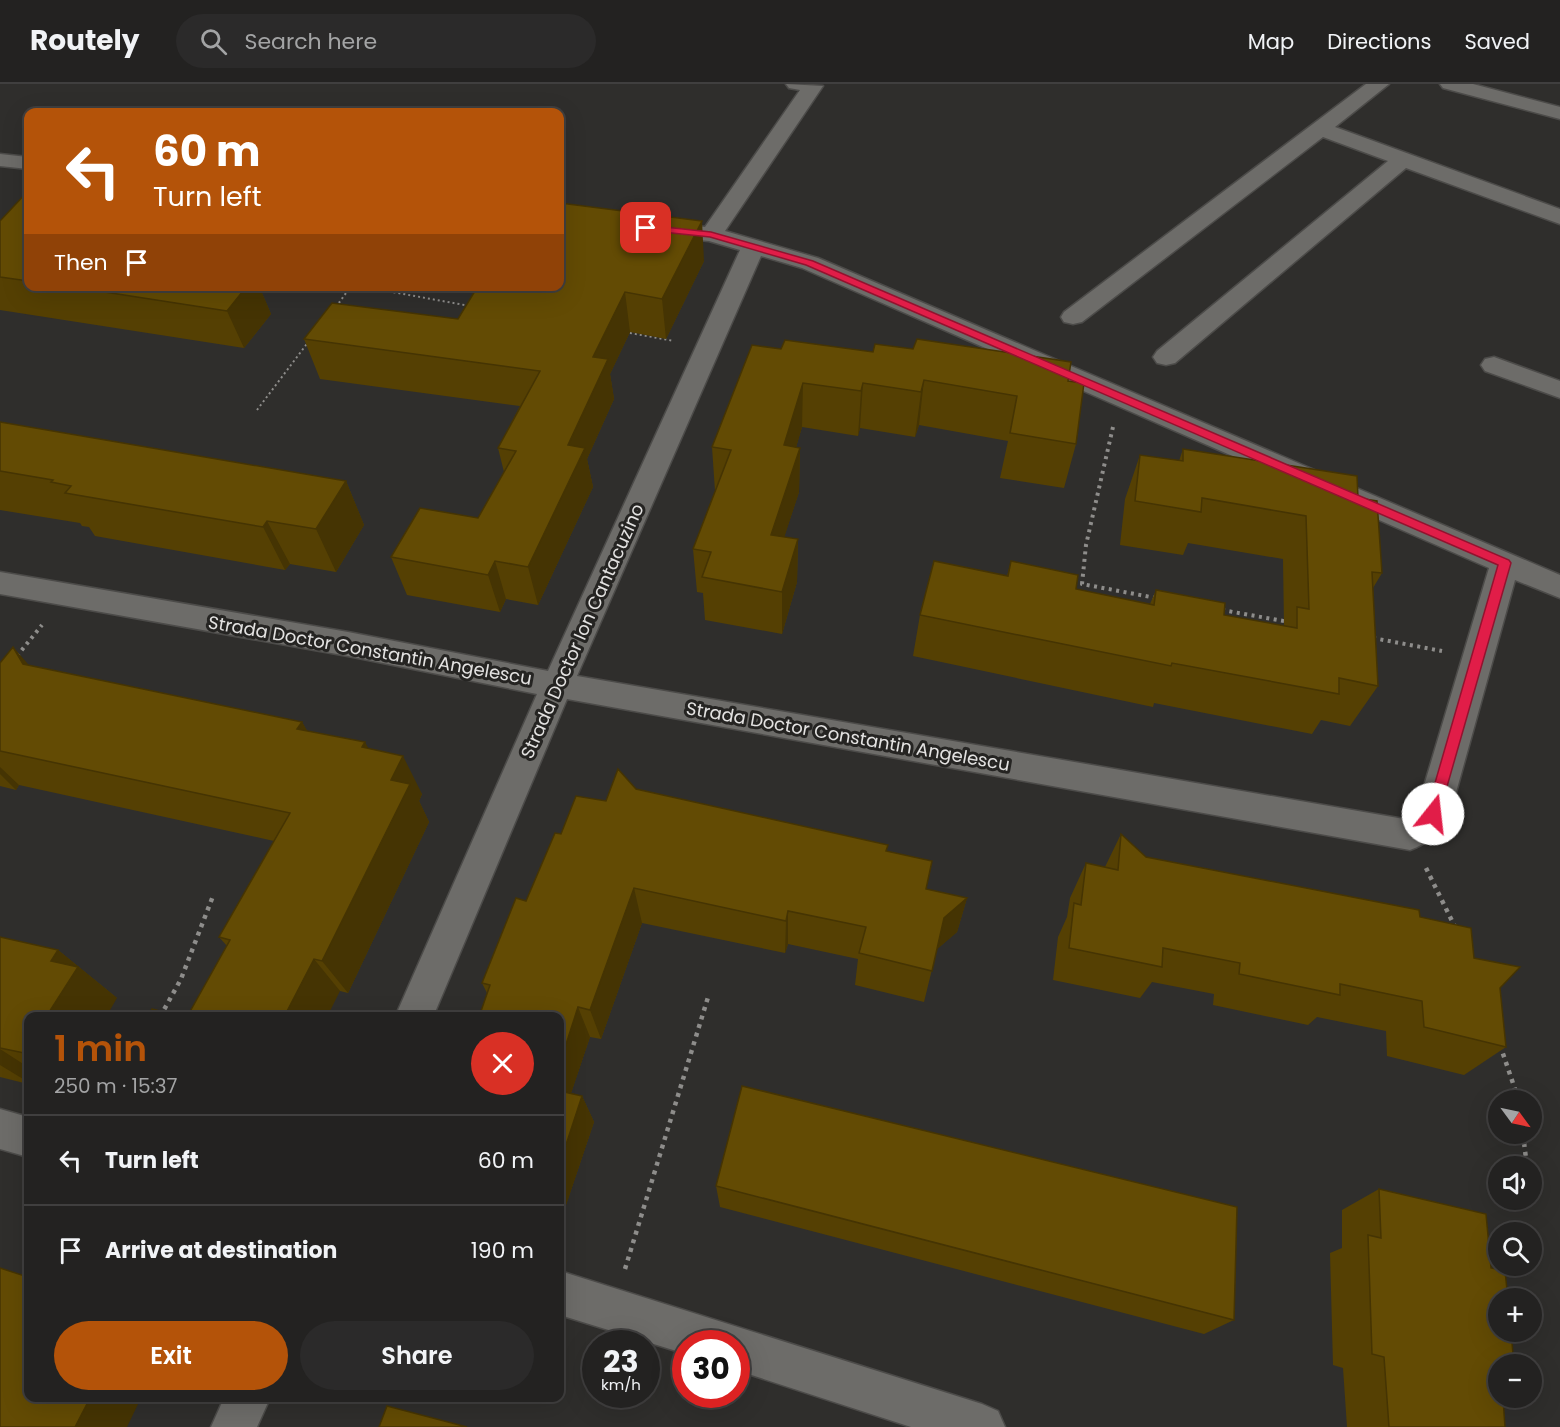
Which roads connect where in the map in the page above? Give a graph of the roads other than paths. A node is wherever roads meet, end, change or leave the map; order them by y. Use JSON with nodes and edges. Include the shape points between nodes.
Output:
{"nodes":[{"id":1,"x":796,"y":84,"type":"edge"},
{"id":2,"x":1379,"y":84,"type":"edge"},
{"id":3,"x":1450,"y":84,"type":"edge"},
{"id":4,"x":1560,"y":113,"type":"edge"},
{"id":5,"x":1320,"y":129,"type":"junction"},
{"id":6,"x":0,"y":160,"type":"edge"},
{"id":7,"x":1403,"y":160,"type":"junction"},
{"id":8,"x":24,"y":163,"type":"edge"},
{"id":9,"x":1560,"y":217,"type":"edge"},
{"id":10,"x":629,"y":226,"type":"edge"},
{"id":11,"x":711,"y":234,"type":"junction"},
{"id":12,"x":754,"y":246,"type":"junction"},
{"id":13,"x":1073,"y":317,"type":"dead end"},
{"id":14,"x":1166,"y":357,"type":"dead end"},
{"id":15,"x":1494,"y":364,"type":"dead end"},
{"id":16,"x":1560,"y":390,"type":"edge"},
{"id":17,"x":1505,"y":563,"type":"junction"},
{"id":18,"x":0,"y":583,"type":"edge"},
{"id":19,"x":1560,"y":587,"type":"edge"},
{"id":20,"x":557,"y":685,"type":"junction"},
{"id":21,"x":416,"y":1012,"type":"edge"},
{"id":22,"x":0,"y":1129,"type":"edge"},
{"id":23,"x":24,"y":1136,"type":"edge"},
{"id":24,"x":564,"y":1294,"type":"edge"},
{"id":25,"x":679,"y":1330,"type":"edge"},
{"id":26,"x":750,"y":1352,"type":"edge"},
{"id":27,"x":245,"y":1402,"type":"edge"},
{"id":28,"x":234,"y":1427,"type":"edge"},
{"id":29,"x":982,"y":1427,"type":"edge"}],
"edges":[{"from":1,"to":11,"type":"street","via":[[813,86]]},
{"from":2,"to":5,"type":"street"},
{"from":3,"to":4,"type":"street"},
{"from":5,"to":7,"type":"street"},
{"from":5,"to":13,"type":"street"},
{"from":6,"to":8,"type":"street"},
{"from":7,"to":9,"type":"street"},
{"from":7,"to":14,"type":"street"},
{"from":10,"to":11,"type":"street"},
{"from":11,"to":12,"type":"street"},
{"from":12,"to":17,"type":"street","via":[[810,263]]},
{"from":12,"to":20,"type":"street","name":"Strada Doctor Ion Cantacuzino"},
{"from":15,"to":16,"type":"street"},
{"from":17,"to":19,"type":"street"},
{"from":17,"to":20,"type":"street","name":"Strada Doctor Constantin Angelescu","via":[[1433,814],[1410,835]]},
{"from":18,"to":20,"type":"street","name":"Strada Doctor Constantin Angelescu"},
{"from":20,"to":21,"type":"street","name":"Strada Doctor Ion Cantacuzino"},
{"from":22,"to":23,"type":"street"},
{"from":24,"to":25,"type":"street"},
{"from":26,"to":29,"type":"street"},
{"from":27,"to":28,"type":"street"}]}
